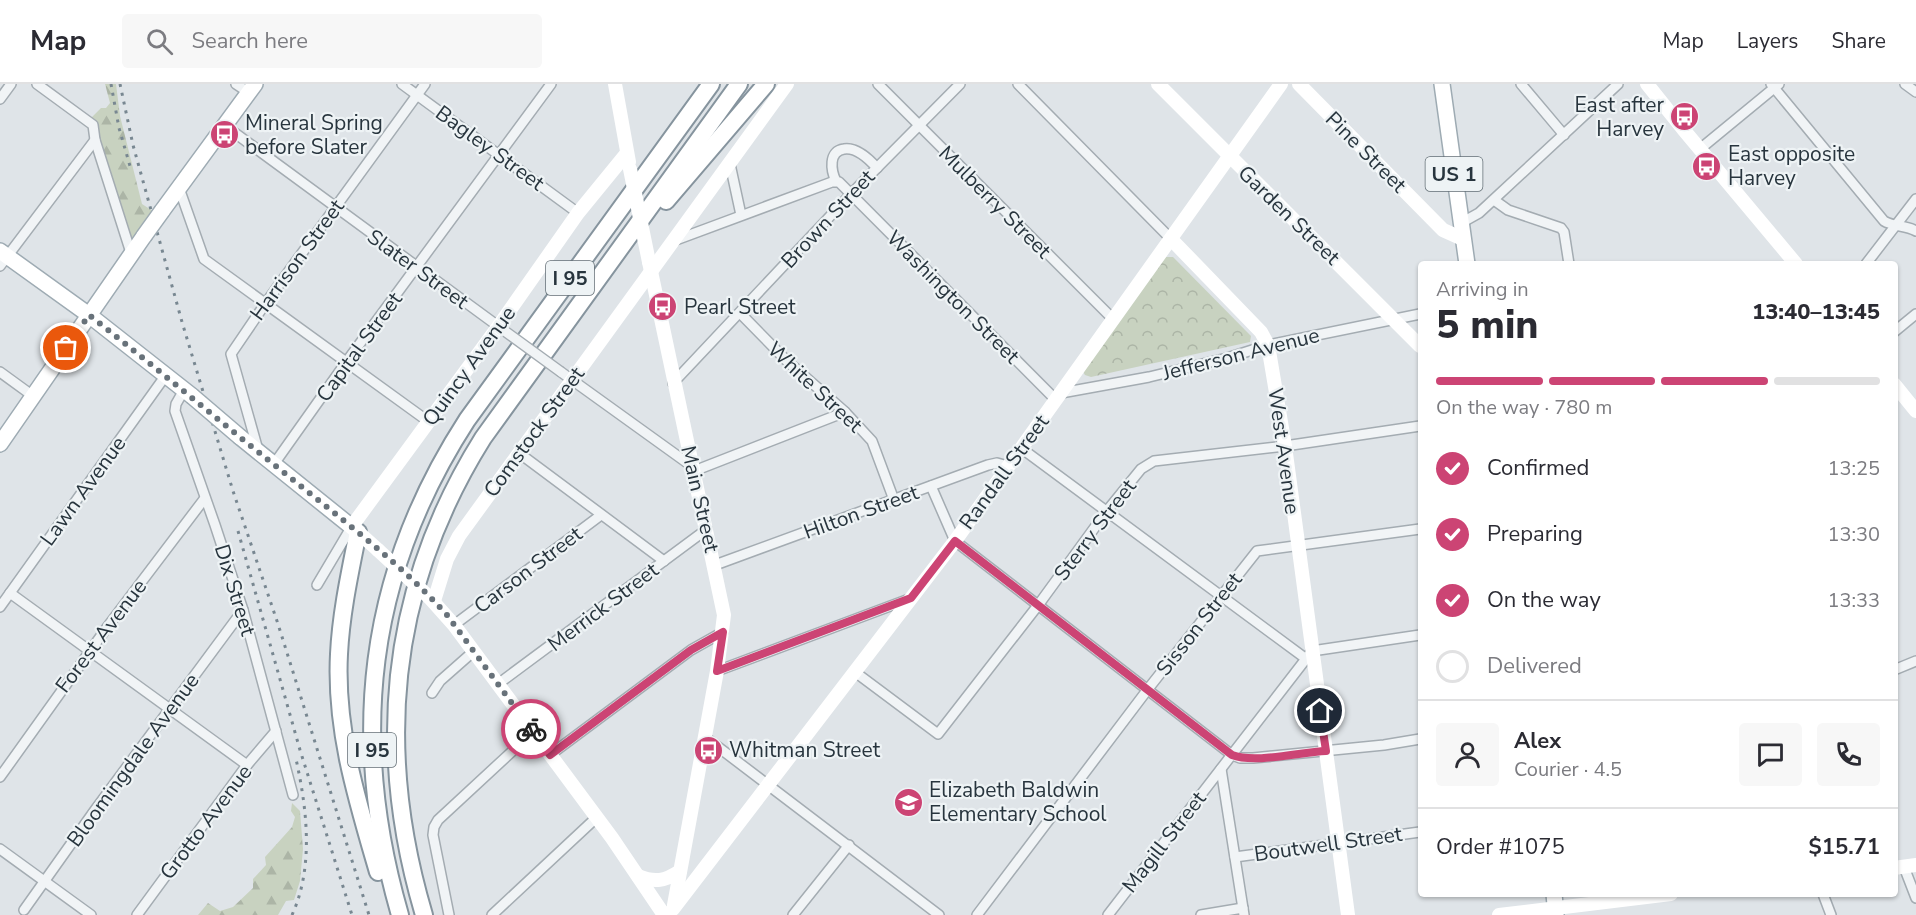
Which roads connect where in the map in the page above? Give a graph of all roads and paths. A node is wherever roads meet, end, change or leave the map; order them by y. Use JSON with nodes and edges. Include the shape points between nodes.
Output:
{"nodes":[{"id":1,"x":11,"y":84,"type":"edge"},
{"id":2,"x":37,"y":84,"type":"edge"},
{"id":3,"x":402,"y":84,"type":"edge"},
{"id":4,"x":425,"y":84,"type":"edge"},
{"id":5,"x":551,"y":84,"type":"edge"},
{"id":6,"x":615,"y":84,"type":"edge"},
{"id":7,"x":704,"y":84,"type":"edge"},
{"id":8,"x":711,"y":84,"type":"edge"},
{"id":9,"x":739,"y":84,"type":"edge"},
{"id":10,"x":766,"y":84,"type":"edge"},
{"id":11,"x":788,"y":84,"type":"edge"},
{"id":12,"x":878,"y":84,"type":"edge"},
{"id":13,"x":960,"y":84,"type":"edge"},
{"id":14,"x":1018,"y":84,"type":"edge"},
{"id":15,"x":1158,"y":84,"type":"edge"},
{"id":16,"x":1281,"y":84,"type":"edge"},
{"id":17,"x":1299,"y":84,"type":"edge"},
{"id":18,"x":1442,"y":84,"type":"edge"},
{"id":19,"x":1521,"y":84,"type":"edge"},
{"id":20,"x":1618,"y":84,"type":"edge"},
{"id":21,"x":1647,"y":84,"type":"edge"},
{"id":22,"x":1905,"y":84,"type":"edge"},
{"id":23,"x":1775,"y":85,"type":"edge"},
{"id":24,"x":246,"y":87,"type":"edge"},
{"id":25,"x":1916,"y":92,"type":"edge"},
{"id":26,"x":417,"y":95,"type":"junction"},
{"id":27,"x":0,"y":99,"type":"edge"},
{"id":28,"x":682,"y":124,"type":"junction"},
{"id":29,"x":224,"y":125,"type":"junction"},
{"id":30,"x":919,"y":125,"type":"junction"},
{"id":31,"x":1564,"y":135,"type":"junction"},
{"id":32,"x":94,"y":140,"type":"junction"},
{"id":33,"x":1700,"y":150,"type":"junction"},
{"id":34,"x":627,"y":153,"type":"junction"},
{"id":35,"x":498,"y":154,"type":"junction"},
{"id":36,"x":1229,"y":157,"type":"junction"},
{"id":37,"x":730,"y":164,"type":"junction"},
{"id":38,"x":877,"y":168,"type":"junction"},
{"id":39,"x":836,"y":181,"type":"junction"},
{"id":40,"x":179,"y":188,"type":"junction"},
{"id":41,"x":851,"y":194,"type":"junction"},
{"id":42,"x":1916,"y":199,"type":"edge"},
{"id":43,"x":1494,"y":200,"type":"junction"},
{"id":44,"x":335,"y":208,"type":"junction"},
{"id":45,"x":578,"y":213,"type":"junction"},
{"id":46,"x":741,"y":215,"type":"junction"},
{"id":47,"x":1461,"y":223,"type":"junction"},
{"id":48,"x":1895,"y":226,"type":"junction"},
{"id":49,"x":1916,"y":231,"type":"edge"},
{"id":50,"x":1171,"y":239,"type":"junction"},
{"id":51,"x":1463,"y":239,"type":"junction"},
{"id":52,"x":674,"y":241,"type":"junction"},
{"id":53,"x":131,"y":253,"type":"junction"},
{"id":54,"x":2,"y":257,"type":"edge"},
{"id":55,"x":1467,"y":261,"type":"edge"},
{"id":56,"x":1569,"y":261,"type":"edge"},
{"id":57,"x":1793,"y":261,"type":"edge"},
{"id":58,"x":1868,"y":261,"type":"edge"},
{"id":59,"x":650,"y":267,"type":"junction"},
{"id":60,"x":417,"y":268,"type":"junction"},
{"id":61,"x":588,"y":292,"type":"junction"},
{"id":62,"x":265,"y":304,"type":"junction"},
{"id":63,"x":740,"y":313,"type":"junction"},
{"id":64,"x":1418,"y":314,"type":"edge"},
{"id":65,"x":1916,"y":314,"type":"edge"},
{"id":66,"x":89,"y":315,"type":"junction"},
{"id":67,"x":1113,"y":319,"type":"junction"},
{"id":68,"x":1393,"y":319,"type":"junction"},
{"id":69,"x":502,"y":329,"type":"junction"},
{"id":70,"x":1898,"y":329,"type":"edge"},
{"id":71,"x":1418,"y":344,"type":"edge"},
{"id":72,"x":1268,"y":345,"type":"junction"},
{"id":73,"x":347,"y":361,"type":"junction"},
{"id":74,"x":0,"y":372,"type":"edge"},
{"id":75,"x":166,"y":375,"type":"junction"},
{"id":76,"x":566,"y":375,"type":"junction"},
{"id":77,"x":673,"y":383,"type":"junction"},
{"id":78,"x":1898,"y":389,"type":"edge"},
{"id":79,"x":188,"y":393,"type":"junction"},
{"id":80,"x":33,"y":396,"type":"junction"},
{"id":81,"x":1058,"y":396,"type":"junction"},
{"id":82,"x":1916,"y":411,"type":"edge"},
{"id":83,"x":845,"y":412,"type":"junction"},
{"id":84,"x":429,"y":422,"type":"junction"},
{"id":85,"x":1418,"y":426,"type":"edge"},
{"id":86,"x":0,"y":444,"type":"edge"},
{"id":87,"x":688,"y":446,"type":"junction"},
{"id":88,"x":1285,"y":446,"type":"junction"},
{"id":89,"x":1021,"y":448,"type":"junction"},
{"id":90,"x":259,"y":452,"type":"junction"},
{"id":91,"x":672,"y":452,"type":"junction"},
{"id":92,"x":519,"y":453,"type":"junction"},
{"id":93,"x":274,"y":464,"type":"junction"},
{"id":94,"x":1008,"y":466,"type":"junction"},
{"id":95,"x":694,"y":469,"type":"junction"},
{"id":96,"x":931,"y":486,"type":"junction"},
{"id":97,"x":205,"y":498,"type":"junction"},
{"id":98,"x":894,"y":500,"type":"junction"},
{"id":99,"x":1106,"y":512,"type":"junction"},
{"id":100,"x":601,"y":515,"type":"junction"},
{"id":101,"x":355,"y":529,"type":"junction"},
{"id":102,"x":707,"y":529,"type":"junction"},
{"id":103,"x":1418,"y":529,"type":"edge"},
{"id":104,"x":955,"y":541,"type":"junction"},
{"id":105,"x":1298,"y":546,"type":"junction"},
{"id":106,"x":664,"y":561,"type":"junction"},
{"id":107,"x":715,"y":565,"type":"junction"},
{"id":108,"x":317,"y":585,"type":"dead end"},
{"id":109,"x":10,"y":593,"type":"junction"},
{"id":110,"x":1221,"y":596,"type":"junction"},
{"id":111,"x":911,"y":598,"type":"junction"},
{"id":112,"x":431,"y":599,"type":"junction"},
{"id":113,"x":1039,"y":604,"type":"junction"},
{"id":114,"x":0,"y":606,"type":"edge"},
{"id":115,"x":243,"y":610,"type":"junction"},
{"id":116,"x":454,"y":625,"type":"junction"},
{"id":117,"x":723,"y":632,"type":"junction"},
{"id":118,"x":1418,"y":635,"type":"edge"},
{"id":119,"x":91,"y":650,"type":"junction"},
{"id":120,"x":474,"y":651,"type":"junction"},
{"id":121,"x":1308,"y":655,"type":"junction"},
{"id":122,"x":1916,"y":661,"type":"edge"},
{"id":123,"x":1898,"y":668,"type":"edge"},
{"id":124,"x":717,"y":671,"type":"junction"},
{"id":125,"x":855,"y":672,"type":"junction"},
{"id":126,"x":498,"y":684,"type":"junction"},
{"id":127,"x":1148,"y":690,"type":"junction"},
{"id":128,"x":432,"y":693,"type":"dead end"},
{"id":129,"x":171,"y":710,"type":"junction"},
{"id":130,"x":276,"y":731,"type":"junction"},
{"id":131,"x":533,"y":732,"type":"junction"},
{"id":132,"x":705,"y":737,"type":"junction"},
{"id":133,"x":1418,"y":740,"type":"edge"},
{"id":134,"x":1326,"y":751,"type":"junction"},
{"id":135,"x":550,"y":755,"type":"junction"},
{"id":136,"x":1232,"y":755,"type":"junction"},
{"id":137,"x":247,"y":765,"type":"junction"},
{"id":138,"x":1221,"y":769,"type":"junction"},
{"id":139,"x":0,"y":777,"type":"edge"},
{"id":140,"x":769,"y":784,"type":"junction"},
{"id":141,"x":293,"y":795,"type":"dead end"},
{"id":142,"x":597,"y":818,"type":"junction"},
{"id":143,"x":1418,"y":832,"type":"edge"},
{"id":144,"x":1339,"y":842,"type":"junction"},
{"id":145,"x":849,"y":845,"type":"junction"},
{"id":146,"x":0,"y":849,"type":"edge"},
{"id":147,"x":1235,"y":856,"type":"junction"},
{"id":148,"x":1905,"y":866,"type":"edge"},
{"id":149,"x":680,"y":871,"type":"junction"},
{"id":150,"x":638,"y":876,"type":"junction"},
{"id":151,"x":45,"y":881,"type":"junction"},
{"id":152,"x":1642,"y":897,"type":"edge"},
{"id":153,"x":1824,"y":897,"type":"edge"},
{"id":154,"x":1916,"y":898,"type":"edge"},
{"id":155,"x":1555,"y":906,"type":"edge"},
{"id":156,"x":24,"y":910,"type":"dead end"},
{"id":157,"x":1244,"y":911,"type":"edge"},
{"id":158,"x":1110,"y":912,"type":"edge"},
{"id":159,"x":670,"y":913,"type":"edge"},
{"id":160,"x":91,"y":915,"type":"edge"},
{"id":161,"x":137,"y":915,"type":"edge"},
{"id":162,"x":398,"y":915,"type":"edge"},
{"id":163,"x":424,"y":915,"type":"edge"},
{"id":164,"x":448,"y":915,"type":"edge"},
{"id":165,"x":492,"y":915,"type":"edge"},
{"id":166,"x":793,"y":915,"type":"edge"},
{"id":167,"x":939,"y":915,"type":"edge"},
{"id":168,"x":977,"y":915,"type":"edge"},
{"id":169,"x":1121,"y":915,"type":"edge"},
{"id":170,"x":1201,"y":915,"type":"edge"},
{"id":171,"x":1348,"y":915,"type":"edge"},
{"id":172,"x":1499,"y":915,"type":"edge"},
{"id":173,"x":1832,"y":915,"type":"edge"}],
"edges":[{"from":1,"to":27,"type":"street"},
{"from":2,"to":32,"type":"street","via":[[93,125]]},
{"from":3,"to":26,"type":"street","name":"Bagley Street"},
{"from":4,"to":26,"type":"street","name":"Harrison Street"},
{"from":5,"to":35,"type":"street","name":"Capital Street"},
{"from":6,"to":34,"type":"main road","name":"Main Street"},
{"from":7,"to":28,"type":"highway"},
{"from":8,"to":28,"type":"highway","number":"I 95"},
{"from":9,"to":61,"type":"highway","number":"I 95"},
{"from":10,"to":61,"type":"highway"},
{"from":11,"to":37,"type":"main road"},
{"from":12,"to":30,"type":"street","name":"Mulberry Street"},
{"from":13,"to":30,"type":"street","name":"Brown Street"},
{"from":14,"to":50,"type":"street","name":"West Avenue"},
{"from":15,"to":36,"type":"main road","name":"Garden Street"},
{"from":16,"to":36,"type":"main road","name":"Randall Street"},
{"from":17,"to":51,"type":"main road","name":"Pine Street","via":[[1443,230]]},
{"from":18,"to":47,"type":"main road","number":"US 1"},
{"from":19,"to":31,"type":"street"},
{"from":20,"to":31,"type":"street"},
{"from":21,"to":33,"type":"main road"},
{"from":22,"to":25,"type":"street"},
{"from":23,"to":33,"type":"street"},
{"from":23,"to":48,"type":"street","via":[[1884,221]]},
{"from":24,"to":29,"type":"main road"},
{"from":26,"to":35,"type":"street","name":"Bagley Street"},
{"from":26,"to":44,"type":"street","name":"Harrison Street"},
{"from":28,"to":162,"type":"highway","number":"I 95","via":[[467,420],[433,477],[407,537],[381,632],[372,730],[378,820]]},
{"from":29,"to":40,"type":"main road"},
{"from":29,"to":44,"type":"street","name":"Slater Street"},
{"from":30,"to":38,"type":"street","name":"Brown Street"},
{"from":30,"to":67,"type":"street","name":"Mulberry Street"},
{"from":31,"to":43,"type":"street"},
{"from":32,"to":53,"type":"street"},
{"from":32,"to":54,"type":"street"},
{"from":33,"to":57,"type":"main road"},
{"from":34,"to":45,"type":"main road","name":"Quincy Avenue"},
{"from":34,"to":59,"type":"main road","name":"Main Street","bridge":true},
{"from":35,"to":45,"type":"street","name":"Bagley Street"},
{"from":35,"to":60,"type":"street","name":"Capital Street"},
{"from":36,"to":50,"type":"main road","name":"Randall Street"},
{"from":36,"to":68,"type":"main road","name":"Garden Street"},
{"from":37,"to":46,"type":"street"},
{"from":37,"to":52,"type":"main road"},
{"from":38,"to":39,"type":"street","via":[[867,157],[844,149],[833,157],[831,167]]},
{"from":38,"to":41,"type":"street","name":"Brown Street"},
{"from":39,"to":41,"type":"street"},
{"from":39,"to":46,"type":"street"},
{"from":40,"to":53,"type":"main road","bridge":true},
{"from":40,"to":62,"type":"street","via":[[204,259]]},
{"from":41,"to":63,"type":"street","name":"Brown Street"},
{"from":41,"to":81,"type":"street","name":"Washington Street"},
{"from":42,"to":48,"type":"street"},
{"from":43,"to":47,"type":"street"},
{"from":43,"to":56,"type":"street","via":[[1508,210],[1561,228]]},
{"from":44,"to":60,"type":"street","name":"Slater Street"},
{"from":44,"to":62,"type":"street","name":"Harrison Street"},
{"from":45,"to":69,"type":"main road","name":"Quincy Avenue"},
{"from":46,"to":52,"type":"street"},
{"from":47,"to":51,"type":"main road","number":"US 1"},
{"from":48,"to":49,"type":"street"},
{"from":48,"to":58,"type":"street"},
{"from":50,"to":67,"type":"main road","name":"Randall Street"},
{"from":50,"to":72,"type":"main road","name":"West Avenue","via":[[1261,332]]},
{"from":51,"to":55,"type":"main road","number":"US 1"},
{"from":52,"to":59,"type":"main road"},
{"from":53,"to":66,"type":"main road"},
{"from":54,"to":66,"type":"main road"},
{"from":59,"to":76,"type":"main road","name":"Comstock Street"},
{"from":59,"to":77,"type":"main road","name":"Main Street"},
{"from":60,"to":69,"type":"street","name":"Slater Street"},
{"from":60,"to":73,"type":"street","name":"Capital Street"},
{"from":61,"to":163,"type":"highway","number":"I 95","via":[[474,452],[444,508],[417,584],[400,663],[395,743],[403,824]]},
{"from":62,"to":73,"type":"street"},
{"from":62,"to":90,"type":"street","name":"Harrison Street","via":[[231,354]]},
{"from":63,"to":77,"type":"street","name":"Brown Street"},
{"from":63,"to":83,"type":"street","name":"White Street"},
{"from":64,"to":68,"type":"street","name":"Jefferson Avenue"},
{"from":65,"to":70,"type":"street"},
{"from":66,"to":75,"type":"main road"},
{"from":66,"to":80,"type":"main road"},
{"from":67,"to":81,"type":"main road","name":"Randall Street"},
{"from":68,"to":71,"type":"main road","name":"Garden Street"},
{"from":68,"to":72,"type":"street","name":"Jefferson Avenue"},
{"from":69,"to":76,"type":"street","name":"Slater Street","bridge":true},
{"from":69,"to":84,"type":"main road","name":"Quincy Avenue"},
{"from":72,"to":81,"type":"street","name":"Jefferson Avenue"},
{"from":72,"to":88,"type":"main road","name":"West Avenue"},
{"from":73,"to":84,"type":"street"},
{"from":73,"to":93,"type":"street","name":"Capital Street"},
{"from":74,"to":80,"type":"street"},
{"from":75,"to":79,"type":"main road"},
{"from":75,"to":109,"type":"street","name":"Lawn Avenue"},
{"from":76,"to":91,"type":"street","name":"Slater Street"},
{"from":76,"to":92,"type":"main road","name":"Comstock Street"},
{"from":77,"to":87,"type":"main road","name":"Main Street"},
{"from":78,"to":82,"type":"main road"},
{"from":79,"to":90,"type":"main road","bridge":true},
{"from":79,"to":97,"type":"street","name":"Dix Street","via":[[176,404],[175,411]]},
{"from":80,"to":86,"type":"main road"},
{"from":81,"to":89,"type":"main road","name":"Randall Street"},
{"from":83,"to":95,"type":"street"},
{"from":83,"to":98,"type":"street","name":"White Street","via":[[872,441]]},
{"from":84,"to":101,"type":"main road","name":"Quincy Avenue"},
{"from":85,"to":88,"type":"street","name":"Sterry Street"},
{"from":87,"to":91,"type":"street"},
{"from":87,"to":95,"type":"main road","name":"Main Street"},
{"from":88,"to":99,"type":"street","name":"Sterry Street","via":[[1154,461],[1141,469]]},
{"from":88,"to":105,"type":"main road","name":"West Avenue"},
{"from":89,"to":94,"type":"main road","name":"Randall Street"},
{"from":89,"to":99,"type":"street"},
{"from":90,"to":93,"type":"main road"},
{"from":91,"to":95,"type":"street","name":"Slater Street"},
{"from":92,"to":100,"type":"street"},
{"from":92,"to":112,"type":"main road","name":"Comstock Street","via":[[459,536]]},
{"from":93,"to":101,"type":"main road"},
{"from":94,"to":96,"type":"street","name":"Hilton Street","via":[[988,465]]},
{"from":94,"to":104,"type":"main road","name":"Randall Street"},
{"from":95,"to":102,"type":"main road","name":"Main Street"},
{"from":96,"to":98,"type":"street","name":"Hilton Street"},
{"from":96,"to":104,"type":"street"},
{"from":97,"to":115,"type":"street","name":"Dix Street"},
{"from":97,"to":119,"type":"street","name":"Forest Avenue"},
{"from":98,"to":107,"type":"street","name":"Hilton Street"},
{"from":99,"to":110,"type":"street"},
{"from":99,"to":113,"type":"street","name":"Sterry Street"},
{"from":100,"to":106,"type":"street"},
{"from":100,"to":116,"type":"street","name":"Carson Street"},
{"from":101,"to":108,"type":"street","name":"Quincy Avenue"},
{"from":101,"to":112,"type":"main road","bridge":true},
{"from":101,"to":162,"type":"highway","via":[[339,645],[341,724],[380,879]]},
{"from":102,"to":106,"type":"street","name":"Merrick Street"},
{"from":102,"to":107,"type":"main road","name":"Main Street"},
{"from":103,"to":105,"type":"street","name":"Sisson Street"},
{"from":104,"to":111,"type":"main road","name":"Randall Street"},
{"from":104,"to":113,"type":"street"},
{"from":105,"to":110,"type":"street","name":"Sisson Street","via":[[1257,552]]},
{"from":105,"to":121,"type":"main road","name":"West Avenue"},
{"from":106,"to":126,"type":"street","name":"Merrick Street"},
{"from":107,"to":117,"type":"main road","name":"Main Street","via":[[723,605]]},
{"from":109,"to":114,"type":"street","name":"Lawn Avenue"},
{"from":109,"to":119,"type":"street"},
{"from":110,"to":121,"type":"street"},
{"from":110,"to":127,"type":"street","name":"Sisson Street"},
{"from":111,"to":124,"type":"street"},
{"from":111,"to":125,"type":"main road","name":"Randall Street"},
{"from":112,"to":116,"type":"main road"},
{"from":113,"to":125,"type":"street","name":"Sterry Street","via":[[938,734]]},
{"from":113,"to":127,"type":"street"},
{"from":115,"to":129,"type":"street","name":"Bloomingdale Avenue"},
{"from":115,"to":130,"type":"street","name":"Dix Street"},
{"from":116,"to":120,"type":"main road"},
{"from":117,"to":124,"type":"main road","name":"Main Street"},
{"from":117,"to":135,"type":"street","via":[[691,650]]},
{"from":118,"to":121,"type":"street"},
{"from":119,"to":129,"type":"street"},
{"from":119,"to":139,"type":"street","name":"Forest Avenue"},
{"from":120,"to":126,"type":"main road"},
{"from":120,"to":128,"type":"street"},
{"from":121,"to":134,"type":"main road","name":"West Avenue"},
{"from":121,"to":136,"type":"street"},
{"from":122,"to":123,"type":"street"},
{"from":124,"to":132,"type":"main road","name":"Main Street"},
{"from":125,"to":140,"type":"main road","name":"Randall Street"},
{"from":126,"to":131,"type":"main road"},
{"from":127,"to":136,"type":"street"},
{"from":127,"to":168,"type":"street","name":"Sisson Street"},
{"from":129,"to":137,"type":"street"},
{"from":129,"to":151,"type":"street","name":"Bloomingdale Avenue"},
{"from":130,"to":137,"type":"street","name":"Grotto Avenue"},
{"from":130,"to":141,"type":"street","name":"Dix Street"},
{"from":131,"to":135,"type":"main road"},
{"from":131,"to":164,"type":"street","via":[[434,827]]},
{"from":132,"to":140,"type":"street"},
{"from":132,"to":149,"type":"main road","name":"Main Street"},
{"from":133,"to":134,"type":"street"},
{"from":134,"to":136,"type":"street","via":[[1253,758]]},
{"from":134,"to":144,"type":"main road","name":"West Avenue"},
{"from":135,"to":142,"type":"main road"},
{"from":136,"to":138,"type":"street","name":"Magill Street"},
{"from":137,"to":161,"type":"street","name":"Grotto Avenue"},
{"from":138,"to":147,"type":"street"},
{"from":138,"to":158,"type":"street","name":"Magill Street"},
{"from":140,"to":145,"type":"street"},
{"from":140,"to":159,"type":"main road","name":"Randall Street"},
{"from":142,"to":150,"type":"main road"},
{"from":142,"to":165,"type":"street"},
{"from":143,"to":144,"type":"street","name":"Boutwell Street"},
{"from":144,"to":147,"type":"street","name":"Boutwell Street"},
{"from":144,"to":171,"type":"main road","name":"West Avenue"},
{"from":145,"to":166,"type":"street"},
{"from":145,"to":167,"type":"street"},
{"from":146,"to":151,"type":"street"},
{"from":147,"to":157,"type":"street"},
{"from":148,"to":154,"type":"street"},
{"from":149,"to":150,"type":"main road","via":[[665,880]]},
{"from":149,"to":159,"type":"main road","name":"Main Street"},
{"from":150,"to":159,"type":"main road"},
{"from":151,"to":156,"type":"street","name":"Bloomingdale Avenue"},
{"from":151,"to":160,"type":"street"},
{"from":152,"to":155,"type":"main road"},
{"from":153,"to":173,"type":"street"},
{"from":155,"to":172,"type":"main road"},
{"from":157,"to":170,"type":"street"},
{"from":158,"to":169,"type":"street"}]}
